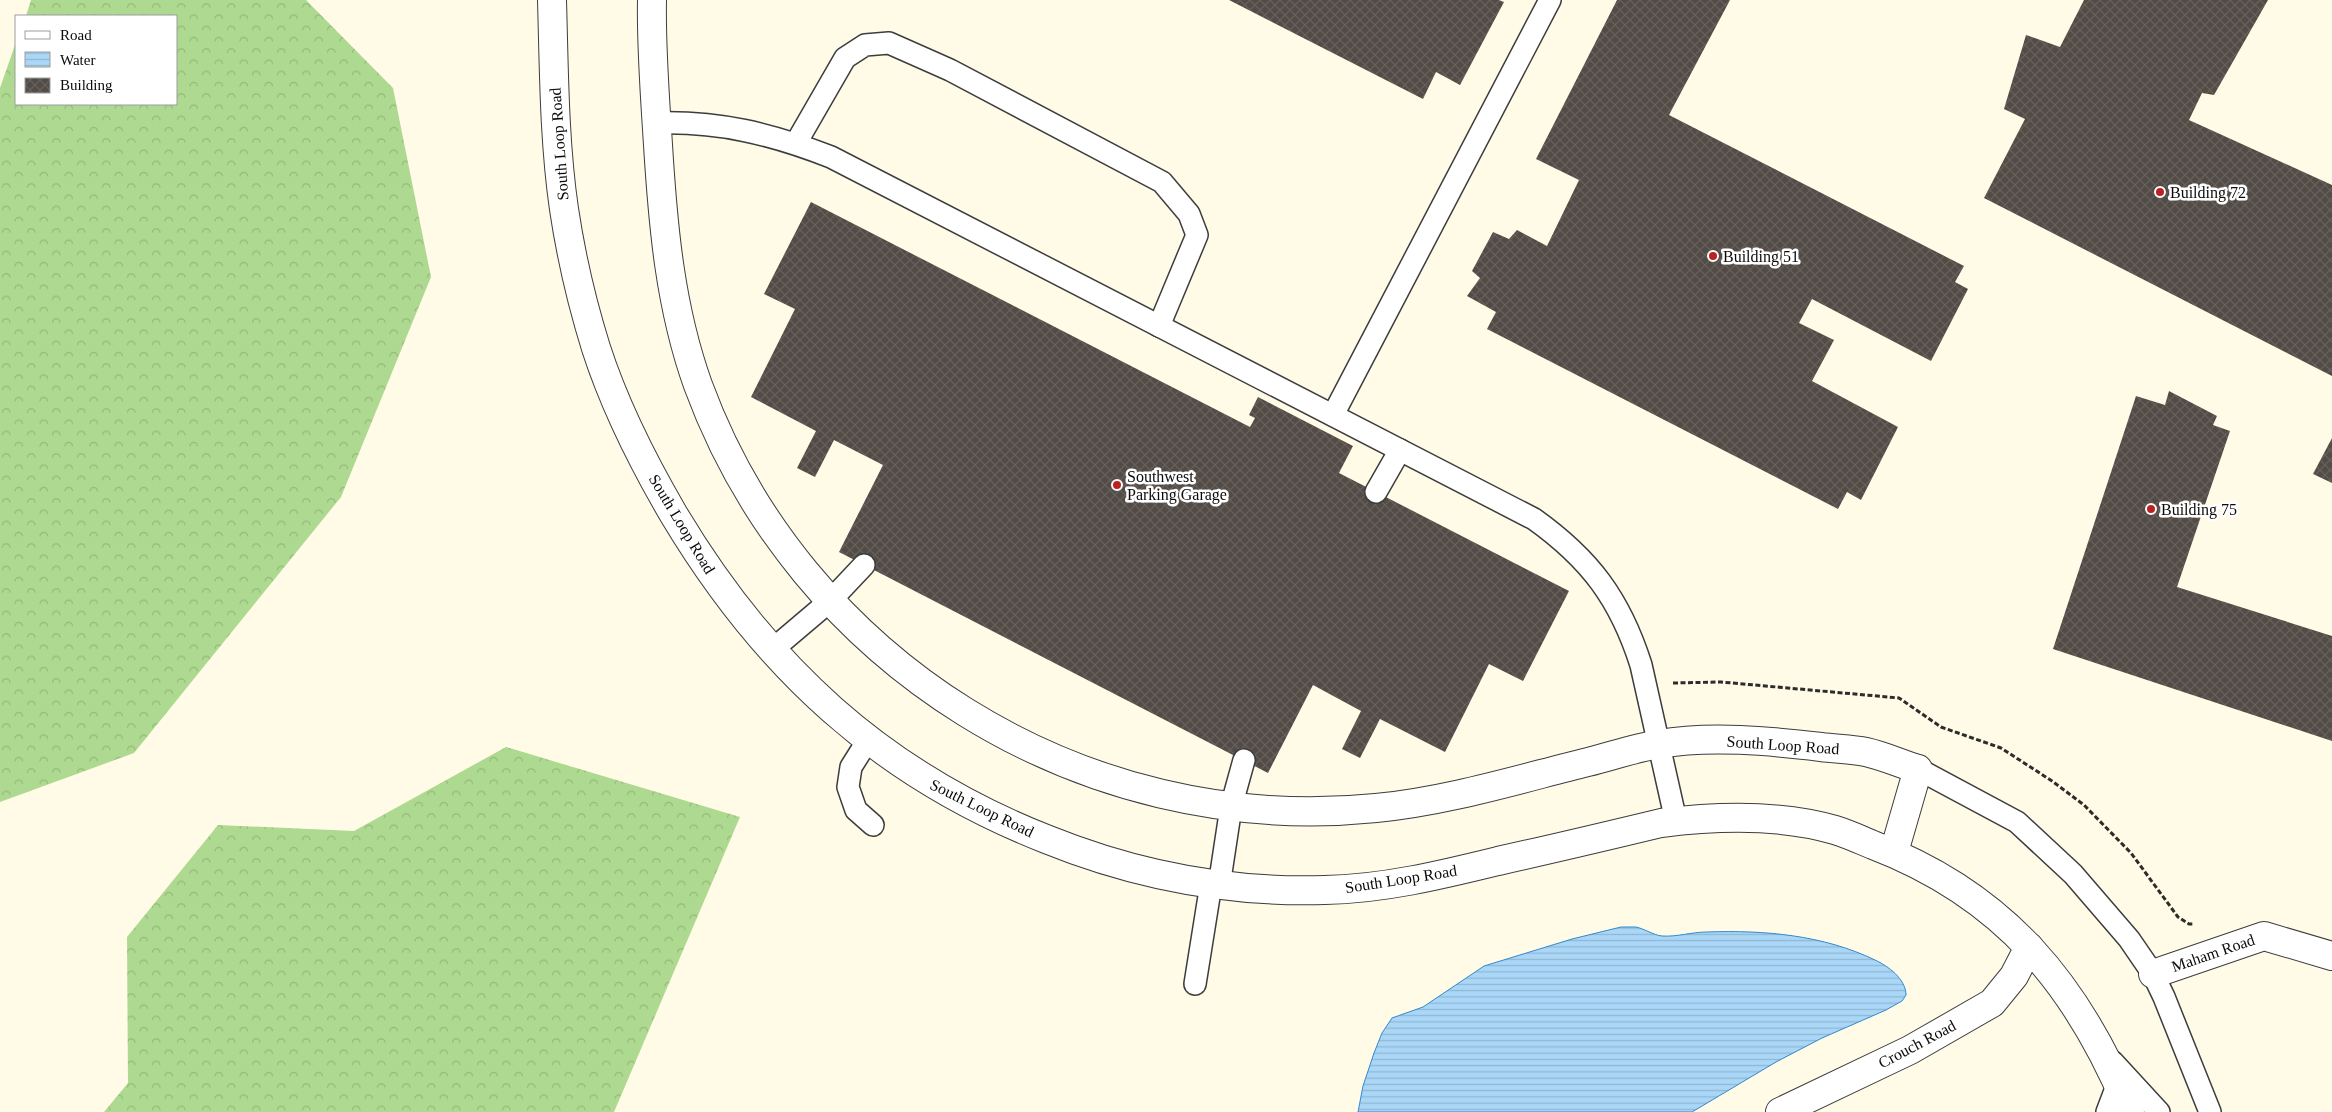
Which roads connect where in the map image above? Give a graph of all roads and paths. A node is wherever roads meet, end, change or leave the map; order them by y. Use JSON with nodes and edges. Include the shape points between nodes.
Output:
{"nodes":[{"id":1,"x":552,"y":0,"type":"edge"},
{"id":2,"x":652,"y":0,"type":"edge"},
{"id":3,"x":1550,"y":0,"type":"edge"},
{"id":4,"x":656,"y":123,"type":"junction"},
{"id":5,"x":796,"y":144,"type":"junction"},
{"id":6,"x":1159,"y":326,"type":"junction"},
{"id":7,"x":1333,"y":415,"type":"junction"},
{"id":8,"x":1400,"y":450,"type":"junction"},
{"id":9,"x":1376,"y":492,"type":"dead end"},
{"id":10,"x":864,"y":565,"type":"dead end"},
{"id":11,"x":831,"y":600,"type":"junction"},
{"id":12,"x":772,"y":650,"type":"junction"},
{"id":13,"x":868,"y":740,"type":"junction"},
{"id":14,"x":1660,"y":744,"type":"junction"},
{"id":15,"x":1244,"y":760,"type":"dead end"},
{"id":16,"x":1918,"y":769,"type":"junction"},
{"id":17,"x":1231,"y":807,"type":"junction"},
{"id":18,"x":1676,"y":821,"type":"junction"},
{"id":19,"x":873,"y":825,"type":"dead end"},
{"id":20,"x":1894,"y":852,"type":"junction"},
{"id":21,"x":1215,"y":885,"type":"junction"},
{"id":22,"x":2029,"y":946,"type":"junction"},
{"id":23,"x":2332,"y":956,"type":"edge"},
{"id":24,"x":2153,"y":974,"type":"junction"},
{"id":25,"x":1195,"y":984,"type":"dead end"},
{"id":26,"x":2104,"y":1053,"type":"junction"},
{"id":27,"x":2118,"y":1083,"type":"junction"},
{"id":28,"x":1780,"y":1112,"type":"edge"},
{"id":29,"x":2107,"y":1112,"type":"edge"},
{"id":30,"x":2130,"y":1112,"type":"edge"},
{"id":31,"x":2159,"y":1112,"type":"edge"},
{"id":32,"x":2210,"y":1112,"type":"edge"}],
"edges":[{"from":1,"to":12,"type":"street","name":"South Loop Road","via":[[564,207],[574,264],[597,351],[622,417],[667,502],[715,580]]},
{"from":2,"to":4,"type":"street","name":"South Loop Road"},
{"from":3,"to":7,"type":"lane"},
{"from":4,"to":5,"type":"lane","via":[[693,122],[725,126]]},
{"from":4,"to":11,"type":"street","name":"South Loop Road","via":[[672,289],[697,383],[727,450],[763,514],[796,560]]},
{"from":5,"to":6,"type":"lane","via":[[830,157]]},
{"from":5,"to":6,"type":"lane","via":[[845,58],[865,45],[889,43],[950,70],[1162,182],[1189,214],[1197,235]]},
{"from":6,"to":7,"type":"lane"},
{"from":7,"to":8,"type":"lane"},
{"from":8,"to":9,"type":"lane"},
{"from":8,"to":14,"type":"lane","via":[[1534,519],[1585,562],[1605,588],[1634,641]]},
{"from":10,"to":11,"type":"lane"},
{"from":11,"to":12,"type":"lane"},
{"from":11,"to":17,"type":"street","name":"South Loop Road","via":[[905,670],[993,730],[1098,776],[1168,796]]},
{"from":12,"to":13,"type":"street","name":"South Loop Road","via":[[822,701]]},
{"from":13,"to":19,"type":"lane","via":[[851,767],[848,787],[856,810]]},
{"from":13,"to":21,"type":"street","name":"South Loop Road","via":[[923,779],[971,807],[1021,829],[1126,867]]},
{"from":14,"to":16,"type":"street","name":"South Loop Road","via":[[1690,740],[1767,741],[1866,752]]},
{"from":14,"to":17,"type":"street","name":"South Loop Road","via":[[1461,794],[1378,808],[1284,812]]},
{"from":14,"to":18,"type":"lane"},
{"from":15,"to":17,"type":"lane"},
{"from":16,"to":20,"type":"street"},
{"from":16,"to":24,"type":"lane","via":[[2017,822],[2073,874],[2129,939]]},
{"from":17,"to":21,"type":"lane"},
{"from":18,"to":20,"type":"street","name":"South Loop Road","via":[[1742,818],[1787,822],[1834,830]]},
{"from":18,"to":21,"type":"street","name":"South Loop Road","via":[[1397,884],[1323,890]]},
{"from":20,"to":22,"type":"street","name":"South Loop Road","via":[[1949,880]]},
{"from":21,"to":25,"type":"lane"},
{"from":22,"to":26,"type":"street","name":"South Loop Road","via":[[2065,990]]},
{"from":22,"to":28,"type":"street","name":"Crouch Road","via":[[2014,976],[1992,1003],[1910,1050]]},
{"from":23,"to":24,"type":"street","name":"Maham Road","via":[[2264,936]]},
{"from":24,"to":32,"type":"lane"},
{"from":26,"to":27,"type":"street","name":"South Loop Road"},
{"from":26,"to":31,"type":"lane"},
{"from":27,"to":29,"type":"lane"},
{"from":27,"to":30,"type":"street","name":"South Loop Road"}]}
